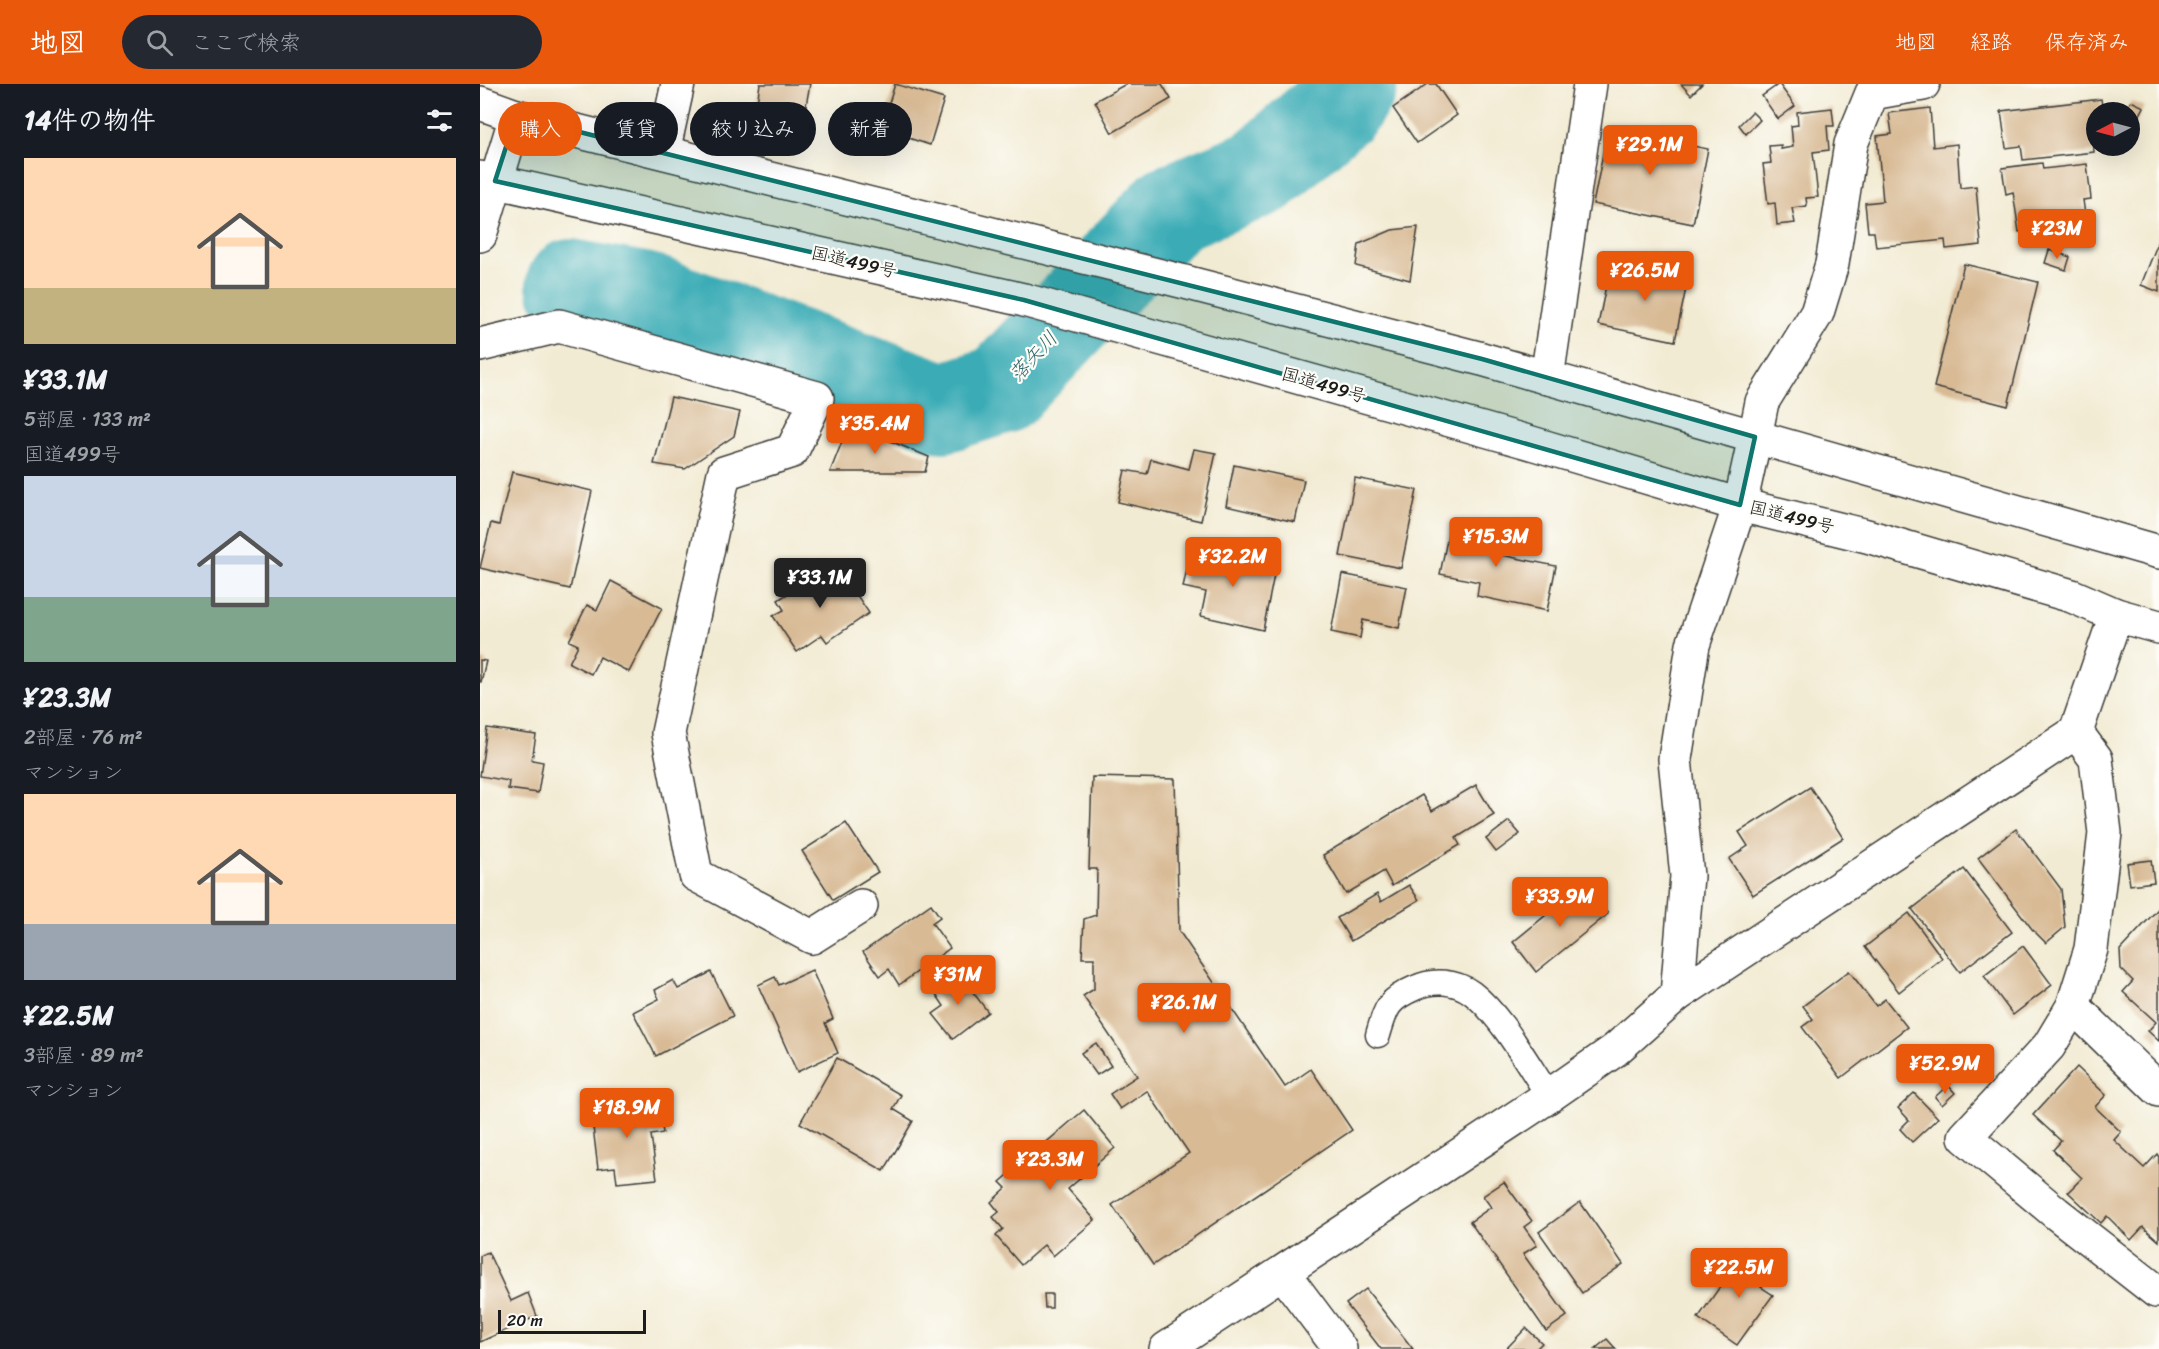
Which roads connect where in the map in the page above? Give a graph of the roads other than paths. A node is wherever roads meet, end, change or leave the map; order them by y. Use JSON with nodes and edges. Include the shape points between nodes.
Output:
{"nodes":[{"id":1,"x":678,"y":84,"type":"edge"},
{"id":2,"x":1590,"y":84,"type":"edge"},
{"id":3,"x":1923,"y":84,"type":"edge"},
{"id":4,"x":674,"y":102,"type":"edge"},
{"id":5,"x":480,"y":103,"type":"edge"},
{"id":6,"x":498,"y":110,"type":"edge"},
{"id":7,"x":498,"y":156,"type":"edge"},
{"id":8,"x":678,"y":156,"type":"edge"},
{"id":9,"x":488,"y":179,"type":"edge"},
{"id":10,"x":480,"y":235,"type":"edge"},
{"id":11,"x":480,"y":345,"type":"edge"},
{"id":12,"x":1547,"y":378,"type":"junction"},
{"id":13,"x":1755,"y":437,"type":"junction"},
{"id":14,"x":1740,"y":505,"type":"junction"},
{"id":15,"x":2159,"y":552,"type":"edge"},
{"id":16,"x":2116,"y":615,"type":"junction"},
{"id":17,"x":2159,"y":627,"type":"edge"},
{"id":18,"x":2076,"y":732,"type":"junction"},
{"id":19,"x":861,"y":906,"type":"dead end"},
{"id":20,"x":1677,"y":995,"type":"junction"},
{"id":21,"x":2073,"y":1006,"type":"junction"},
{"id":22,"x":1377,"y":1035,"type":"dead end"},
{"id":23,"x":2159,"y":1090,"type":"edge"},
{"id":24,"x":1549,"y":1096,"type":"junction"},
{"id":25,"x":1283,"y":1273,"type":"junction"},
{"id":26,"x":2156,"y":1291,"type":"dead end"},
{"id":27,"x":1166,"y":1349,"type":"edge"},
{"id":28,"x":1340,"y":1349,"type":"edge"}],
"edges":[{"from":1,"to":4,"type":"main road"},
{"from":2,"to":12,"type":"main road"},
{"from":3,"to":13,"type":"main road","via":[[1872,93],[1851,144],[1832,264],[1817,313],[1762,402]]},
{"from":5,"to":6,"type":"main road"},
{"from":7,"to":9,"type":"main road"},
{"from":8,"to":12,"type":"main road","via":[[1181,281]]},
{"from":9,"to":10,"type":"main road"},
{"from":9,"to":14,"type":"main road","name":"国道499号","via":[[1024,300]]},
{"from":11,"to":19,"type":"main road","via":[[559,326],[817,398],[792,451],[724,473],[668,734],[696,875],[812,937]]},
{"from":12,"to":13,"type":"main road"},
{"from":13,"to":14,"type":"main road"},
{"from":13,"to":15,"type":"main road"},
{"from":14,"to":16,"type":"main road","name":"国道499号","via":[[1879,539],[2072,596]]},
{"from":14,"to":20,"type":"main road","via":[[1693,645],[1675,759],[1687,876]]},
{"from":16,"to":17,"type":"main road","name":"国道499号"},
{"from":16,"to":18,"type":"main road"},
{"from":18,"to":20,"type":"main road"},
{"from":18,"to":21,"type":"main road","via":[[2096,759],[2104,832],[2091,949]]},
{"from":20,"to":24,"type":"main road","via":[[1615,1050]]},
{"from":21,"to":23,"type":"main road"},
{"from":21,"to":26,"type":"main road","via":[[2049,1046],[1965,1137]]},
{"from":22,"to":24,"type":"lane","via":[[1387,1006],[1402,993],[1422,984],[1443,981],[1471,992],[1502,1024]]},
{"from":24,"to":25,"type":"main road"},
{"from":25,"to":27,"type":"main road"},
{"from":25,"to":28,"type":"main road"}]}
